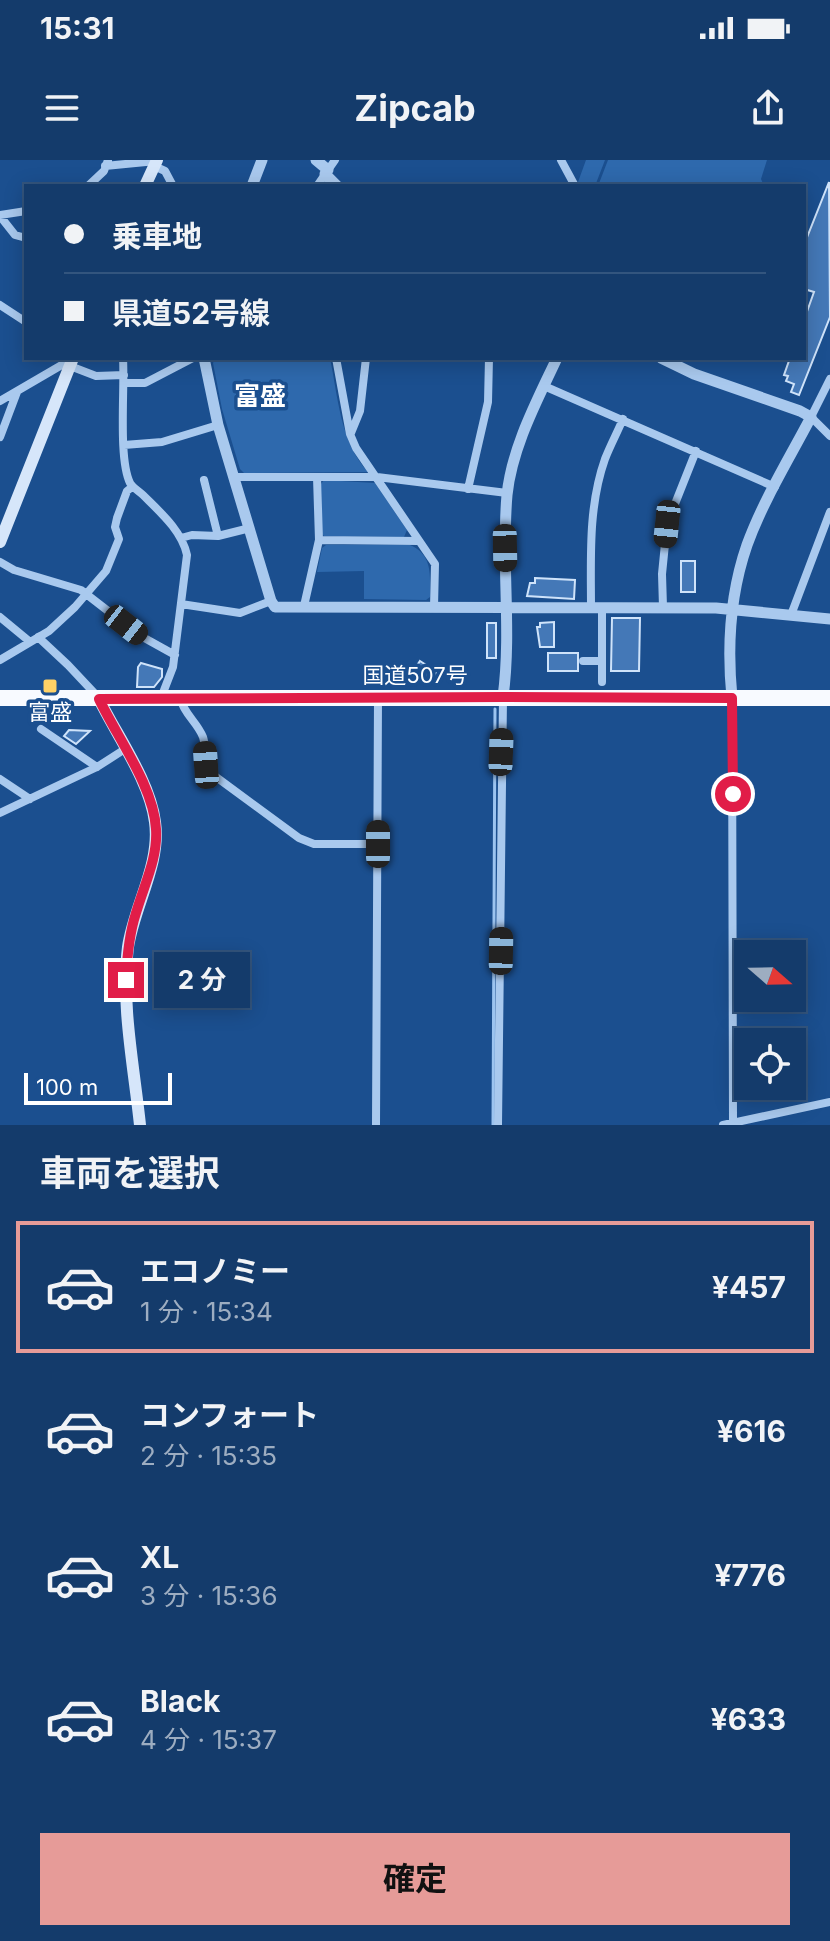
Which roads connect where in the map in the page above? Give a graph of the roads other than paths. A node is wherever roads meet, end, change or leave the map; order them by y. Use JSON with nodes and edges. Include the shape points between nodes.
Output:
{"nodes":[{"id":1,"x":262,"y":160,"type":"edge"},
{"id":2,"x":316,"y":160,"type":"edge"},
{"id":3,"x":561,"y":160,"type":"edge"},
{"id":4,"x":156,"y":162,"type":"edge"},
{"id":5,"x":106,"y":163,"type":"edge"},
{"id":6,"x":330,"y":168,"type":"edge"},
{"id":7,"x":90,"y":184,"type":"edge"},
{"id":8,"x":146,"y":184,"type":"edge"},
{"id":9,"x":172,"y":184,"type":"edge"},
{"id":10,"x":253,"y":184,"type":"edge"},
{"id":11,"x":574,"y":184,"type":"edge"},
{"id":12,"x":24,"y":211,"type":"edge"},
{"id":13,"x":0,"y":216,"type":"edge"},
{"id":14,"x":24,"y":237,"type":"edge"},
{"id":15,"x":0,"y":305,"type":"edge"},
{"id":16,"x":24,"y":321,"type":"edge"},
{"id":17,"x":71,"y":360,"type":"edge"},
{"id":18,"x":123,"y":360,"type":"edge"},
{"id":19,"x":189,"y":360,"type":"edge"},
{"id":20,"x":204,"y":360,"type":"edge"},
{"id":21,"x":336,"y":360,"type":"edge"},
{"id":22,"x":366,"y":360,"type":"edge"},
{"id":23,"x":489,"y":360,"type":"edge"},
{"id":24,"x":556,"y":360,"type":"edge"},
{"id":25,"x":665,"y":360,"type":"edge"},
{"id":26,"x":124,"y":379,"type":"junction"},
{"id":27,"x":830,"y":379,"type":"edge"},
{"id":28,"x":544,"y":386,"type":"junction"},
{"id":29,"x":17,"y":392,"type":"junction"},
{"id":30,"x":0,"y":401,"type":"edge"},
{"id":31,"x":811,"y":417,"type":"junction"},
{"id":32,"x":623,"y":419,"type":"junction"},
{"id":33,"x":218,"y":425,"type":"junction"},
{"id":34,"x":350,"y":434,"type":"junction"},
{"id":35,"x":830,"y":436,"type":"edge"},
{"id":36,"x":0,"y":437,"type":"edge"},
{"id":37,"x":124,"y":445,"type":"junction"},
{"id":38,"x":696,"y":451,"type":"junction"},
{"id":39,"x":235,"y":477,"type":"junction"},
{"id":40,"x":317,"y":477,"type":"junction"},
{"id":41,"x":377,"y":477,"type":"junction"},
{"id":42,"x":204,"y":480,"type":"dead end"},
{"id":43,"x":132,"y":487,"type":"junction"},
{"id":44,"x":775,"y":487,"type":"junction"},
{"id":45,"x":468,"y":489,"type":"junction"},
{"id":46,"x":507,"y":493,"type":"junction"},
{"id":47,"x":830,"y":512,"type":"edge"},
{"id":48,"x":250,"y":528,"type":"junction"},
{"id":49,"x":218,"y":536,"type":"junction"},
{"id":50,"x":181,"y":538,"type":"junction"},
{"id":51,"x":319,"y":540,"type":"junction"},
{"id":52,"x":419,"y":541,"type":"junction"},
{"id":53,"x":0,"y":542,"type":"edge"},
{"id":54,"x":0,"y":562,"type":"edge"},
{"id":55,"x":87,"y":594,"type":"junction"},
{"id":56,"x":271,"y":601,"type":"junction"},
{"id":57,"x":181,"y":604,"type":"junction"},
{"id":58,"x":304,"y":606,"type":"junction"},
{"id":59,"x":434,"y":607,"type":"junction"},
{"id":60,"x":506,"y":607,"type":"junction"},
{"id":61,"x":663,"y":607,"type":"junction"},
{"id":62,"x":597,"y":608,"type":"junction"},
{"id":63,"x":732,"y":608,"type":"junction"},
{"id":64,"x":791,"y":615,"type":"junction"},
{"id":65,"x":0,"y":617,"type":"edge"},
{"id":66,"x":830,"y":619,"type":"edge"},
{"id":67,"x":33,"y":639,"type":"junction"},
{"id":68,"x":175,"y":655,"type":"junction"},
{"id":69,"x":0,"y":660,"type":"edge"},
{"id":70,"x":583,"y":661,"type":"dead end"},
{"id":71,"x":602,"y":661,"type":"junction"},
{"id":72,"x":602,"y":682,"type":"dead end"},
{"id":73,"x":503,"y":697,"type":"junction"},
{"id":74,"x":0,"y":698,"type":"edge"},
{"id":75,"x":161,"y":698,"type":"junction"},
{"id":76,"x":180,"y":698,"type":"junction"},
{"id":77,"x":378,"y":698,"type":"junction"},
{"id":78,"x":732,"y":698,"type":"junction"},
{"id":79,"x":830,"y":698,"type":"edge"},
{"id":80,"x":99,"y":699,"type":"junction"},
{"id":81,"x":41,"y":729,"type":"dead end"},
{"id":82,"x":125,"y":749,"type":"junction"},
{"id":83,"x":97,"y":767,"type":"junction"},
{"id":84,"x":0,"y":779,"type":"edge"},
{"id":85,"x":30,"y":799,"type":"junction"},
{"id":86,"x":0,"y":813,"type":"edge"},
{"id":87,"x":378,"y":844,"type":"junction"},
{"id":88,"x":830,"y":1102,"type":"edge"},
{"id":89,"x":733,"y":1123,"type":"junction"},
{"id":90,"x":140,"y":1125,"type":"edge"},
{"id":91,"x":376,"y":1125,"type":"edge"},
{"id":92,"x":498,"y":1125,"type":"edge"},
{"id":93,"x":723,"y":1125,"type":"edge"}],
"edges":[{"from":1,"to":10,"type":"street"},
{"from":2,"to":6,"type":"street"},
{"from":3,"to":11,"type":"street"},
{"from":4,"to":5,"type":"street"},
{"from":4,"to":8,"type":"main road"},
{"from":4,"to":9,"type":"street"},
{"from":5,"to":7,"type":"street"},
{"from":12,"to":13,"type":"street"},
{"from":13,"to":14,"type":"street","via":[[15,235]]},
{"from":15,"to":16,"type":"street"},
{"from":17,"to":26,"type":"street","via":[[96,376]]},
{"from":17,"to":29,"type":"street"},
{"from":17,"to":53,"type":"main road"},
{"from":18,"to":26,"type":"street"},
{"from":19,"to":26,"type":"street","via":[[145,383]]},
{"from":20,"to":33,"type":"street"},
{"from":21,"to":34,"type":"street"},
{"from":22,"to":34,"type":"street","via":[[360,411]]},
{"from":23,"to":45,"type":"street","via":[[488,402]]},
{"from":24,"to":28,"type":"street"},
{"from":25,"to":31,"type":"street"},
{"from":26,"to":37,"type":"street"},
{"from":27,"to":31,"type":"street"},
{"from":28,"to":32,"type":"street"},
{"from":28,"to":46,"type":"street"},
{"from":29,"to":30,"type":"street"},
{"from":29,"to":36,"type":"street"},
{"from":31,"to":35,"type":"street"},
{"from":31,"to":44,"type":"street"},
{"from":32,"to":38,"type":"street"},
{"from":32,"to":62,"type":"street","via":[[604,461],[591,526]]},
{"from":33,"to":37,"type":"street","via":[[162,442]]},
{"from":33,"to":39,"type":"street"},
{"from":34,"to":41,"type":"street"},
{"from":37,"to":43,"type":"street"},
{"from":38,"to":44,"type":"street"},
{"from":38,"to":61,"type":"street","via":[[667,524]]},
{"from":39,"to":40,"type":"street"},
{"from":39,"to":48,"type":"street"},
{"from":40,"to":41,"type":"street"},
{"from":40,"to":51,"type":"street"},
{"from":41,"to":45,"type":"street"},
{"from":41,"to":52,"type":"street"},
{"from":42,"to":49,"type":"street"},
{"from":43,"to":50,"type":"street"},
{"from":43,"to":55,"type":"street","via":[[117,518],[119,539],[109,566]]},
{"from":44,"to":63,"type":"street","via":[[747,546]]},
{"from":45,"to":46,"type":"street"},
{"from":46,"to":60,"type":"street"},
{"from":47,"to":64,"type":"street"},
{"from":48,"to":49,"type":"street"},
{"from":48,"to":56,"type":"street"},
{"from":49,"to":50,"type":"street"},
{"from":50,"to":57,"type":"street","via":[[187,555]]},
{"from":51,"to":52,"type":"street"},
{"from":51,"to":58,"type":"street"},
{"from":52,"to":59,"type":"street","via":[[435,564]]},
{"from":54,"to":55,"type":"street"},
{"from":55,"to":67,"type":"street"},
{"from":55,"to":68,"type":"street","via":[[139,635]]},
{"from":56,"to":57,"type":"street","via":[[240,613]]},
{"from":56,"to":58,"type":"street","via":[[275,607]]},
{"from":57,"to":68,"type":"street"},
{"from":58,"to":59,"type":"street"},
{"from":59,"to":60,"type":"street"},
{"from":60,"to":62,"type":"street"},
{"from":60,"to":73,"type":"street"},
{"from":61,"to":62,"type":"street"},
{"from":61,"to":63,"type":"street"},
{"from":62,"to":71,"type":"street"},
{"from":63,"to":64,"type":"street"},
{"from":63,"to":78,"type":"street"},
{"from":64,"to":66,"type":"street"},
{"from":65,"to":67,"type":"street"},
{"from":67,"to":69,"type":"street"},
{"from":67,"to":80,"type":"street"},
{"from":68,"to":75,"type":"street"},
{"from":70,"to":71,"type":"street"},
{"from":71,"to":72,"type":"street"},
{"from":73,"to":77,"type":"highway","name":"国道507号"},
{"from":73,"to":78,"type":"highway","name":"国道507号"},
{"from":73,"to":92,"type":"street"},
{"from":74,"to":80,"type":"highway","name":"国道507号"},
{"from":75,"to":76,"type":"highway","name":"国道507号"},
{"from":75,"to":80,"type":"highway","name":"国道507号"},
{"from":76,"to":77,"type":"highway","name":"国道507号"},
{"from":76,"to":87,"type":"street","via":[[204,740],[212,774],[299,838],[314,844]]},
{"from":77,"to":87,"type":"street"},
{"from":78,"to":79,"type":"highway","name":"国道507号"},
{"from":78,"to":89,"type":"street"},
{"from":80,"to":82,"type":"main road"},
{"from":81,"to":83,"type":"street"},
{"from":82,"to":83,"type":"street"},
{"from":82,"to":90,"type":"main road","via":[[151,802],[156,829],[127,962]]},
{"from":83,"to":85,"type":"street"},
{"from":84,"to":85,"type":"street"},
{"from":85,"to":86,"type":"street"},
{"from":87,"to":91,"type":"street"},
{"from":88,"to":89,"type":"street"},
{"from":89,"to":93,"type":"street"}]}
